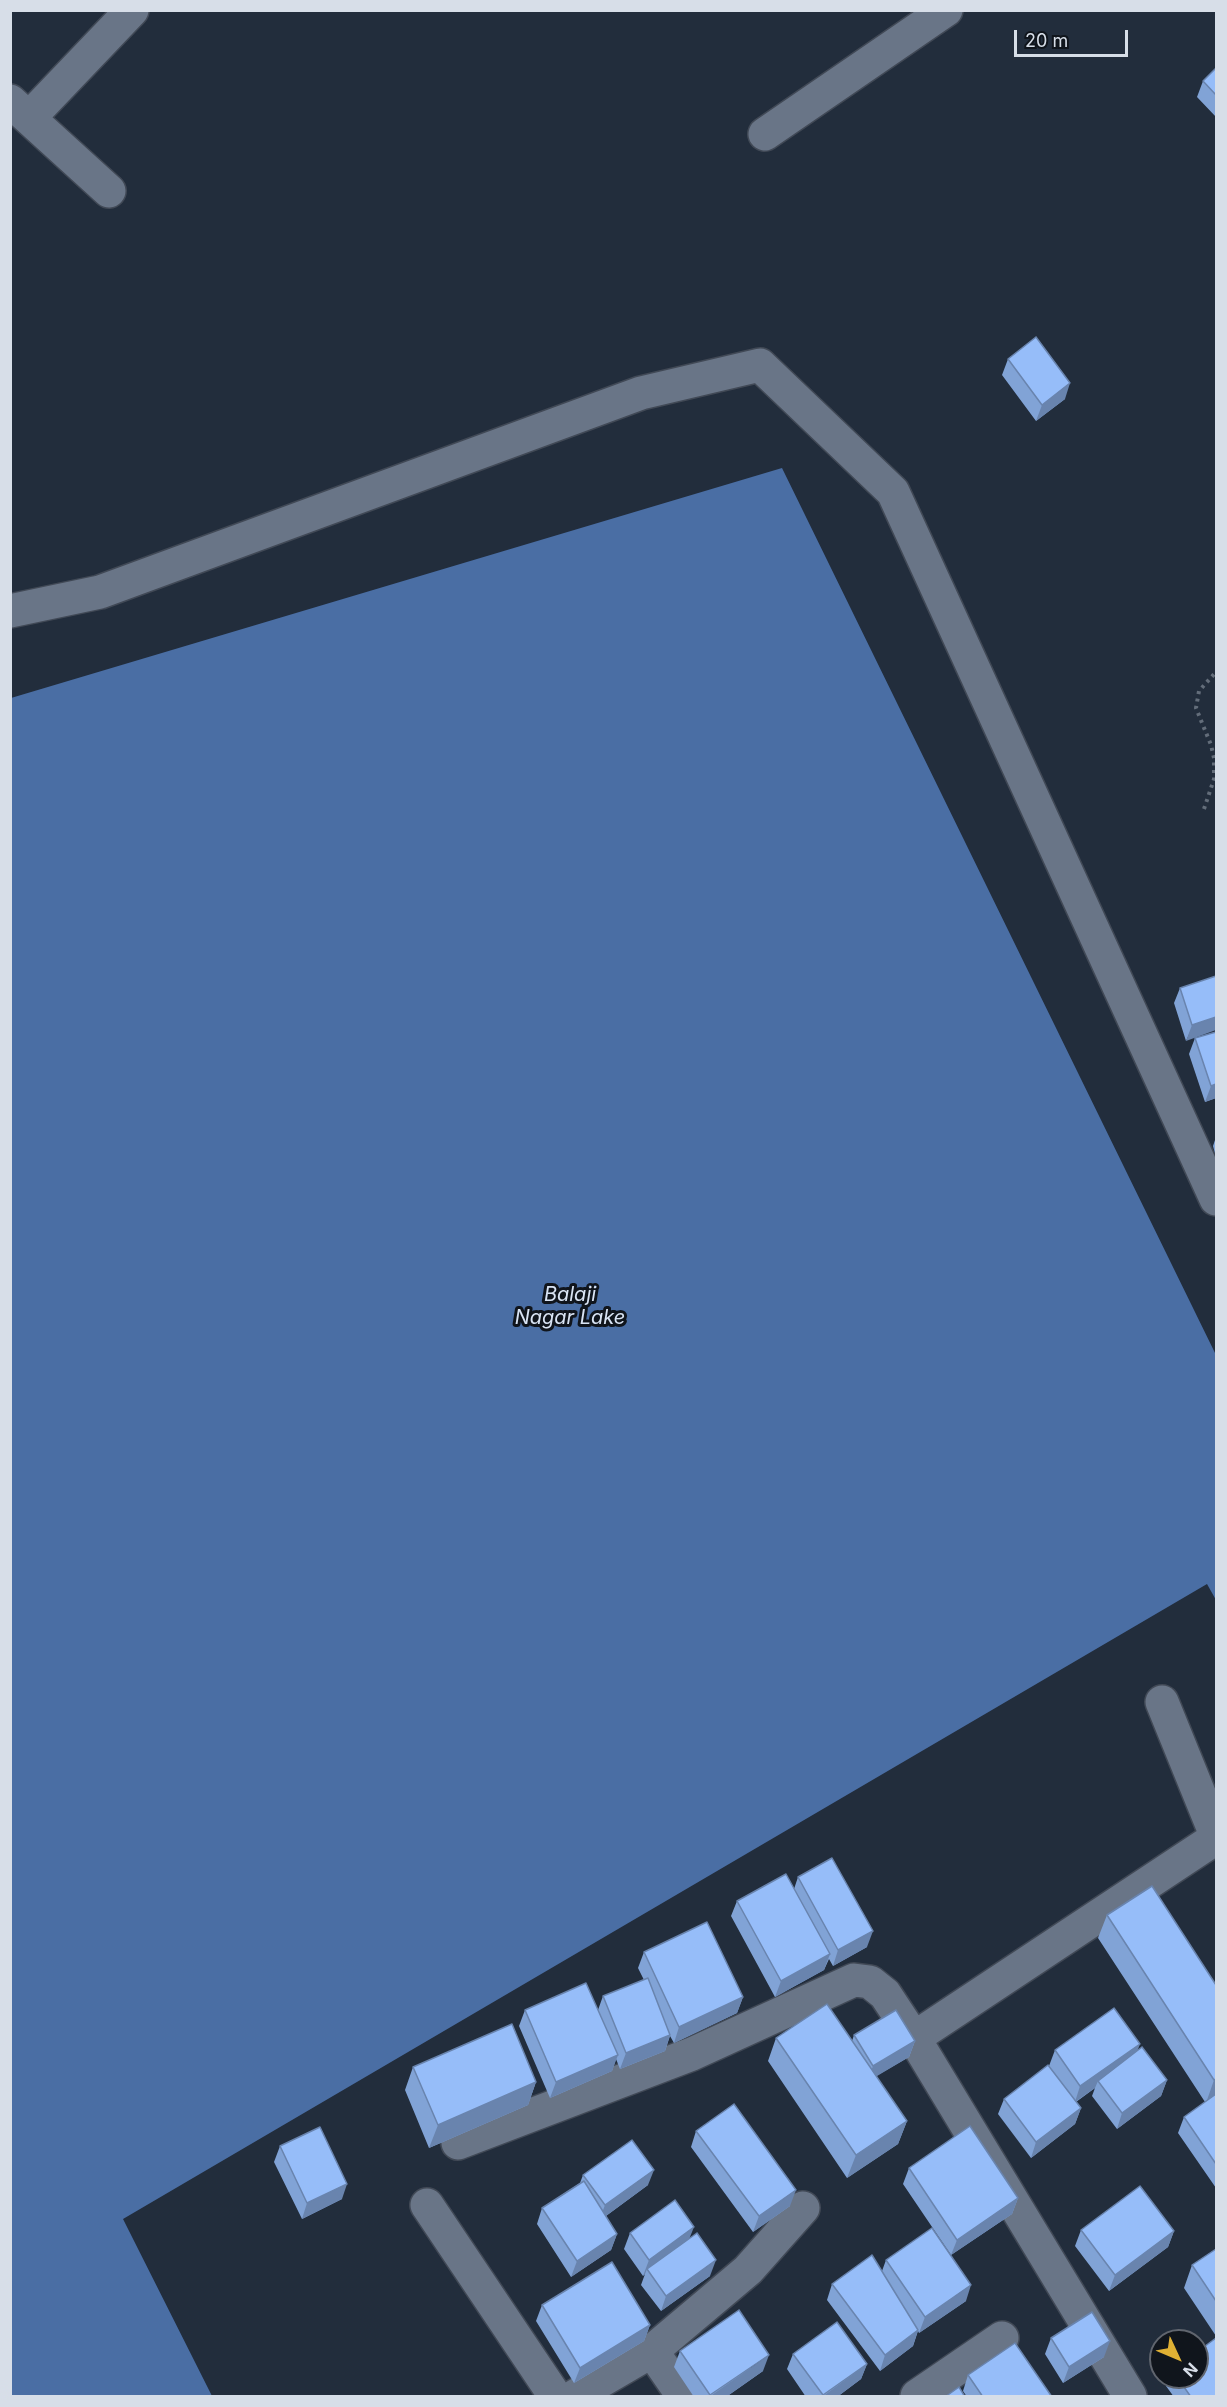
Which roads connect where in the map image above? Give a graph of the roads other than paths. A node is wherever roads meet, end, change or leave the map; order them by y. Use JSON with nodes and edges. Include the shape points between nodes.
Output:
{"nodes":[{"id":1,"x":132,"y":10,"type":"edge"},
{"id":2,"x":946,"y":10,"type":"edge"},
{"id":3,"x":20,"y":110,"type":"edge"},
{"id":4,"x":765,"y":134,"type":"dead end"},
{"id":5,"x":109,"y":190,"type":"dead end"},
{"id":6,"x":10,"y":611,"type":"edge"},
{"id":7,"x":1216,"y":1199,"type":"edge"},
{"id":8,"x":1162,"y":1702,"type":"dead end"},
{"id":9,"x":1216,"y":1837,"type":"edge"},
{"id":10,"x":914,"y":2038,"type":"junction"},
{"id":11,"x":459,"y":2143,"type":"edge"},
{"id":12,"x":427,"y":2205,"type":"dead end"},
{"id":13,"x":803,"y":2208,"type":"dead end"},
{"id":14,"x":1002,"y":2338,"type":"dead end"},
{"id":15,"x":652,"y":2351,"type":"junction"},
{"id":16,"x":555,"y":2397,"type":"edge"},
{"id":17,"x":575,"y":2397,"type":"edge"},
{"id":18,"x":683,"y":2397,"type":"edge"},
{"id":19,"x":917,"y":2397,"type":"edge"},
{"id":20,"x":1130,"y":2397,"type":"edge"}],
"edges":[{"from":1,"to":3,"type":"street"},
{"from":2,"to":4,"type":"street"},
{"from":3,"to":5,"type":"street"},
{"from":6,"to":7,"type":"street","via":[[100,592],[641,393],[760,365],[893,492]]},
{"from":8,"to":9,"type":"street"},
{"from":9,"to":10,"type":"street"},
{"from":10,"to":11,"type":"street","via":[[885,1994],[870,1982],[854,1980],[692,2054]]},
{"from":10,"to":20,"type":"street"},
{"from":12,"to":16,"type":"street"},
{"from":13,"to":15,"type":"street","via":[[748,2270]]},
{"from":14,"to":19,"type":"street"},
{"from":15,"to":17,"type":"street"},
{"from":15,"to":18,"type":"street"}]}
